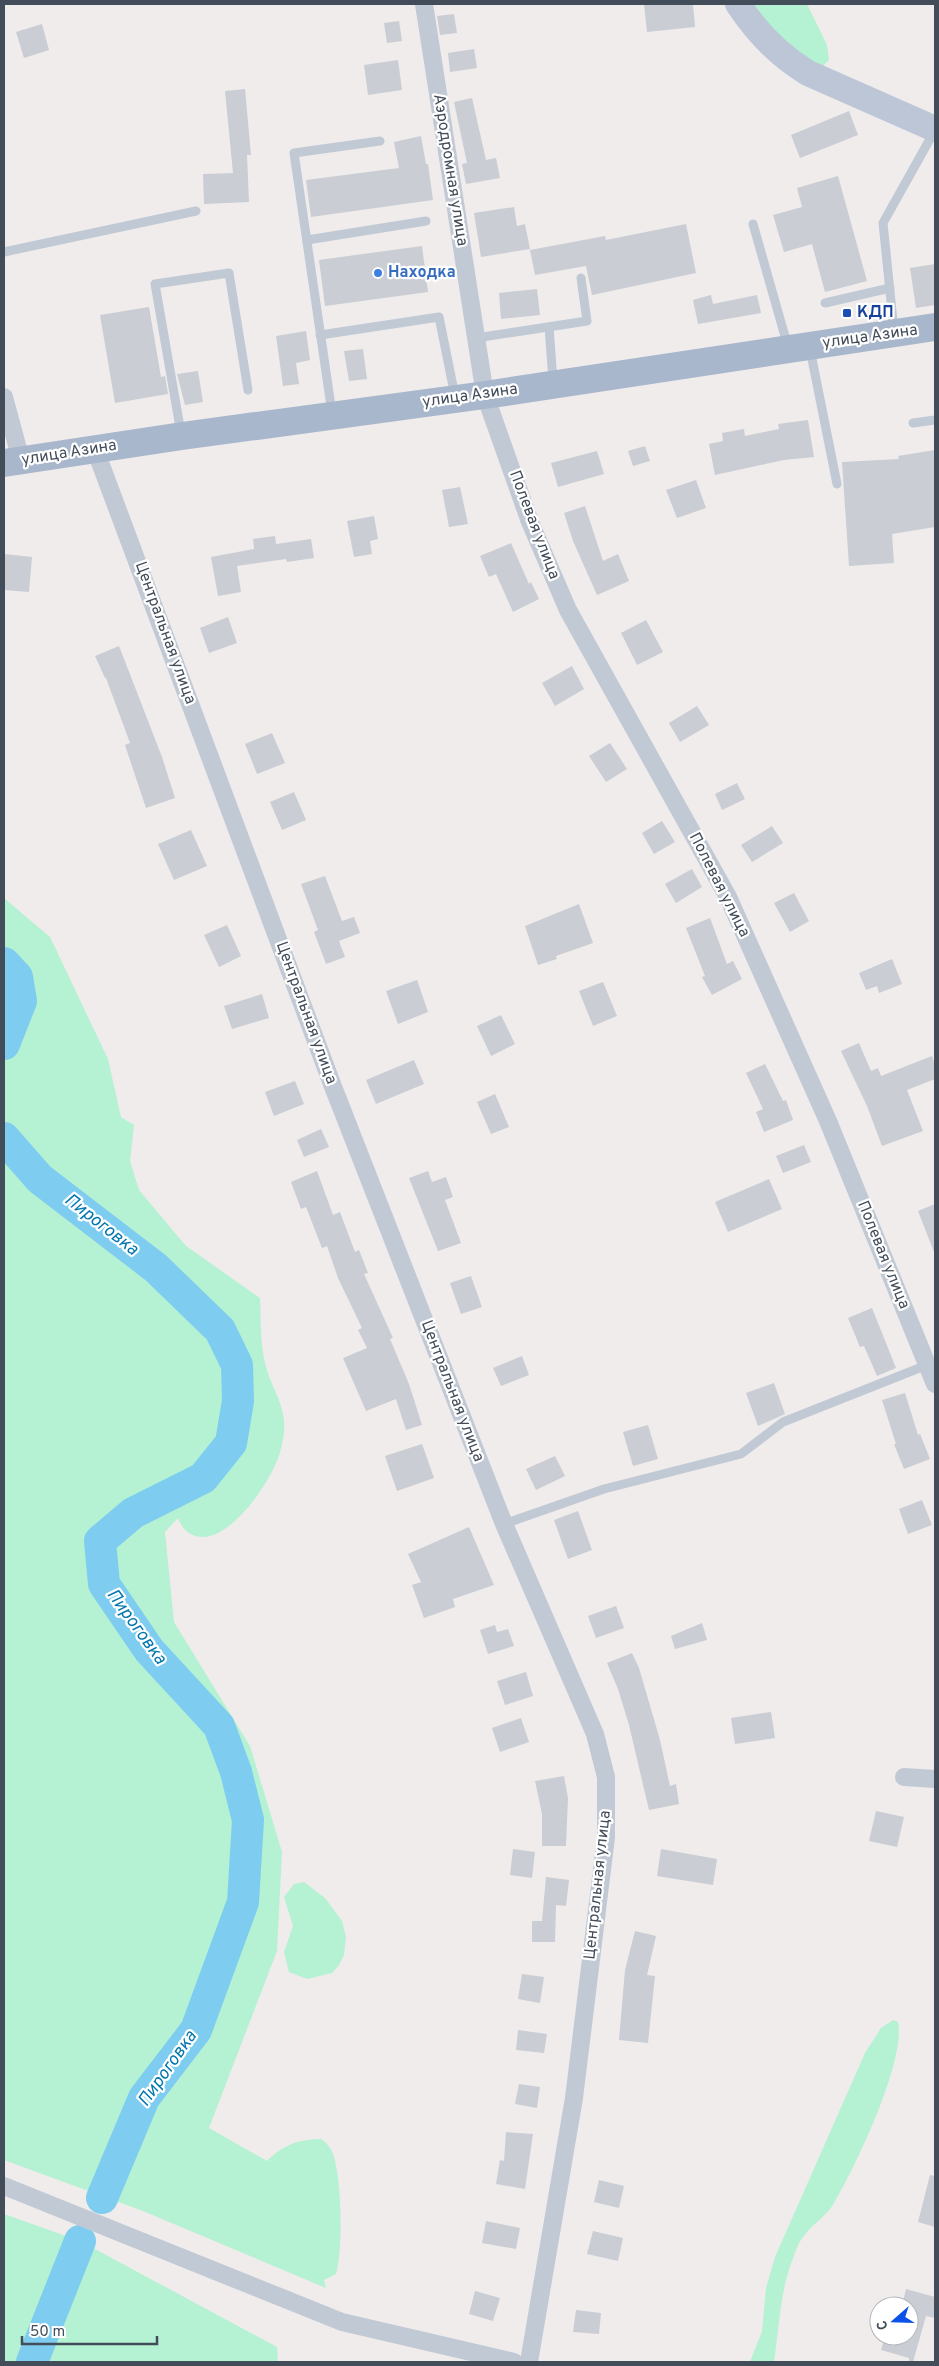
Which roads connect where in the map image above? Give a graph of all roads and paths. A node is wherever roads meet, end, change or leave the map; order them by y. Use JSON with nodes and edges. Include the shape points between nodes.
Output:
{"nodes":[{"id":1,"x":424,"y":4,"type":"edge"},
{"id":2,"x":738,"y":4,"type":"edge"},
{"id":3,"x":935,"y":130,"type":"edge"},
{"id":4,"x":380,"y":141,"type":"dead end"},
{"id":5,"x":196,"y":211,"type":"dead end"},
{"id":6,"x":426,"y":221,"type":"dead end"},
{"id":7,"x":753,"y":224,"type":"dead end"},
{"id":8,"x":307,"y":240,"type":"junction"},
{"id":9,"x":4,"y":252,"type":"edge"},
{"id":10,"x":581,"y":278,"type":"dead end"},
{"id":11,"x":890,"y":288,"type":"junction"},
{"id":12,"x":825,"y":303,"type":"dead end"},
{"id":13,"x":549,"y":327,"type":"junction"},
{"id":14,"x":935,"y":327,"type":"edge"},
{"id":15,"x":895,"y":333,"type":"junction"},
{"id":16,"x":320,"y":335,"type":"junction"},
{"id":17,"x":476,"y":338,"type":"junction"},
{"id":18,"x":799,"y":348,"type":"junction"},
{"id":19,"x":553,"y":384,"type":"junction"},
{"id":20,"x":248,"y":390,"type":"dead end"},
{"id":21,"x":485,"y":395,"type":"junction"},
{"id":22,"x":4,"y":397,"type":"edge"},
{"id":23,"x":456,"y":398,"type":"junction"},
{"id":24,"x":332,"y":416,"type":"junction"},
{"id":25,"x":935,"y":420,"type":"edge"},
{"id":26,"x":913,"y":423,"type":"dead end"},
{"id":27,"x":182,"y":436,"type":"junction"},
{"id":28,"x":95,"y":449,"type":"junction"},
{"id":29,"x":12,"y":461,"type":"edge"},
{"id":30,"x":837,"y":484,"type":"dead end"},
{"id":31,"x":927,"y":1365,"type":"junction"},
{"id":32,"x":935,"y":1384,"type":"edge"},
{"id":33,"x":504,"y":1524,"type":"junction"},
{"id":34,"x":904,"y":1777,"type":"dead end"},
{"id":35,"x":935,"y":1778,"type":"edge"},
{"id":36,"x":4,"y":2186,"type":"edge"},
{"id":37,"x":514,"y":2362,"type":"edge"},
{"id":38,"x":529,"y":2362,"type":"edge"}],
"edges":[{"from":1,"to":17,"type":"street","name":"Аэродромная улица"},
{"from":2,"to":3,"type":"main road","via":[[753,27],[788,61]]},
{"from":3,"to":11,"type":"lane","via":[[883,223]]},
{"from":4,"to":8,"type":"lane","via":[[294,153]]},
{"from":5,"to":9,"type":"lane"},
{"from":6,"to":8,"type":"lane"},
{"from":7,"to":18,"type":"lane"},
{"from":8,"to":16,"type":"lane"},
{"from":10,"to":13,"type":"lane","via":[[587,321]]},
{"from":11,"to":12,"type":"lane"},
{"from":11,"to":15,"type":"lane"},
{"from":13,"to":17,"type":"lane"},
{"from":13,"to":19,"type":"lane"},
{"from":14,"to":15,"type":"main road","name":"улица Азина"},
{"from":15,"to":18,"type":"main road","name":"улица Азина"},
{"from":16,"to":23,"type":"lane","via":[[439,317]]},
{"from":16,"to":24,"type":"lane"},
{"from":17,"to":21,"type":"street","name":"Аэродромная улица"},
{"from":18,"to":19,"type":"main road","name":"улица Азина"},
{"from":18,"to":30,"type":"lane"},
{"from":19,"to":21,"type":"main road","name":"улица Азина"},
{"from":20,"to":27,"type":"lane","via":[[229,273],[155,284]]},
{"from":21,"to":23,"type":"main road","name":"улица Азина"},
{"from":21,"to":31,"type":"street","name":"Полевая улица","via":[[530,522],[568,610],[728,897],[828,1121]]},
{"from":22,"to":29,"type":"street"},
{"from":23,"to":24,"type":"main road","name":"улица Азина"},
{"from":24,"to":27,"type":"main road","name":"улица Азина"},
{"from":25,"to":26,"type":"lane"},
{"from":27,"to":28,"type":"main road","name":"улица Азина"},
{"from":28,"to":29,"type":"main road","name":"улица Азина"},
{"from":28,"to":33,"type":"street","name":"Центральная улица","via":[[336,1094]]},
{"from":31,"to":32,"type":"street","name":"Полевая улица"},
{"from":31,"to":33,"type":"lane","via":[[783,1422],[740,1454],[604,1489]]},
{"from":33,"to":38,"type":"street","name":"Центральная улица","via":[[595,1734],[606,1777],[606,1836],[574,2098]]},
{"from":34,"to":35,"type":"street"},
{"from":36,"to":37,"type":"street","via":[[342,2322]]}]}
